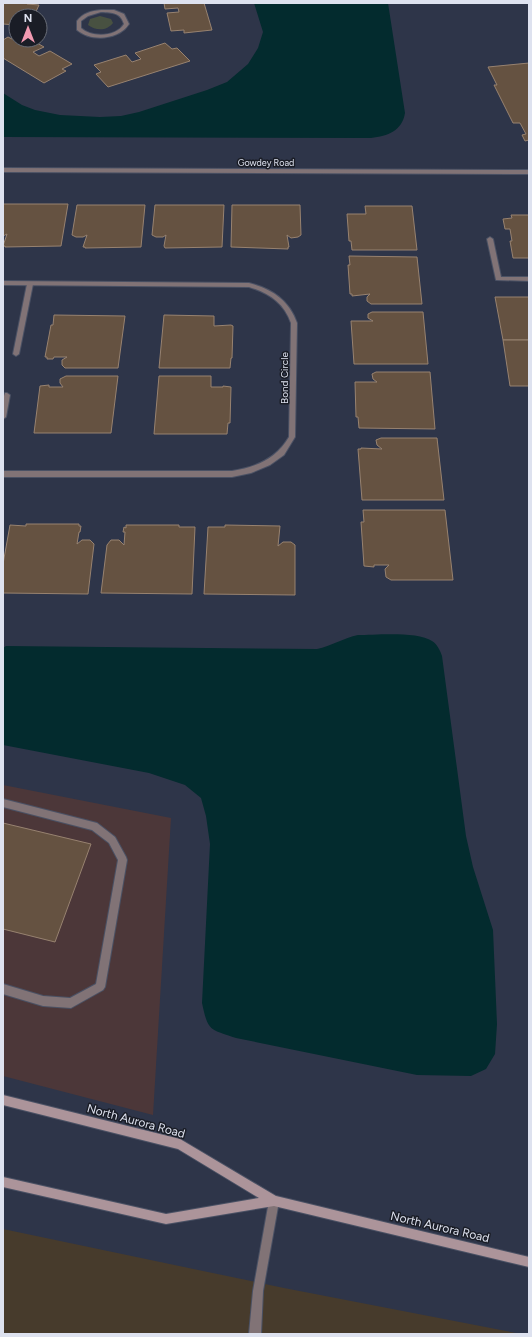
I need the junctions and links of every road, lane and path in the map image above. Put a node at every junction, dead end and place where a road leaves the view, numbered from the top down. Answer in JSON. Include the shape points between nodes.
{"nodes":[{"id":1,"x":110,"y":9,"type":"joint"},
{"id":2,"x":3,"y":170,"type":"edge"},
{"id":3,"x":529,"y":172,"type":"edge"},
{"id":4,"x":490,"y":239,"type":"dead end"},
{"id":5,"x":529,"y":279,"type":"edge"},
{"id":6,"x":3,"y":283,"type":"edge"},
{"id":7,"x":30,"y":284,"type":"junction"},
{"id":8,"x":16,"y":354,"type":"dead end"},
{"id":9,"x":7,"y":395,"type":"dead end"},
{"id":10,"x":3,"y":417,"type":"edge"},
{"id":11,"x":3,"y":474,"type":"edge"},
{"id":12,"x":3,"y":803,"type":"edge"},
{"id":13,"x":3,"y":989,"type":"edge"},
{"id":14,"x":3,"y":1100,"type":"edge"},
{"id":15,"x":3,"y":1182,"type":"edge"},
{"id":16,"x":274,"y":1201,"type":"junction"},
{"id":17,"x":529,"y":1262,"type":"edge"},
{"id":18,"x":255,"y":1334,"type":"edge"}],
"edges":[{"from":1,"to":1,"type":"street","via":[[87,15],[78,26],[85,33],[100,36],[121,31],[127,23],[126,19]]},
{"from":2,"to":3,"type":"street","name":"Gowdey Road"},
{"from":4,"to":5,"type":"street","via":[[498,279]]},
{"from":6,"to":7,"type":"street","name":"Bond Circle"},
{"from":7,"to":8,"type":"street"},
{"from":7,"to":11,"type":"street","name":"Bond Circle","via":[[233,284],[270,292],[284,303],[294,324],[292,437],[288,445],[268,464],[251,471],[232,474]]},
{"from":9,"to":10,"type":"street"},
{"from":12,"to":13,"type":"street","via":[[94,826],[112,840],[123,860],[100,987],[71,1003],[43,1001]]},
{"from":14,"to":16,"type":"main road","name":"North Aurora Road","via":[[180,1144]]},
{"from":15,"to":16,"type":"main road","name":"North Aurora Road","via":[[166,1219]]},
{"from":16,"to":17,"type":"main road","name":"North Aurora Road"},
{"from":16,"to":18,"type":"street","via":[[258,1291]]}]}
